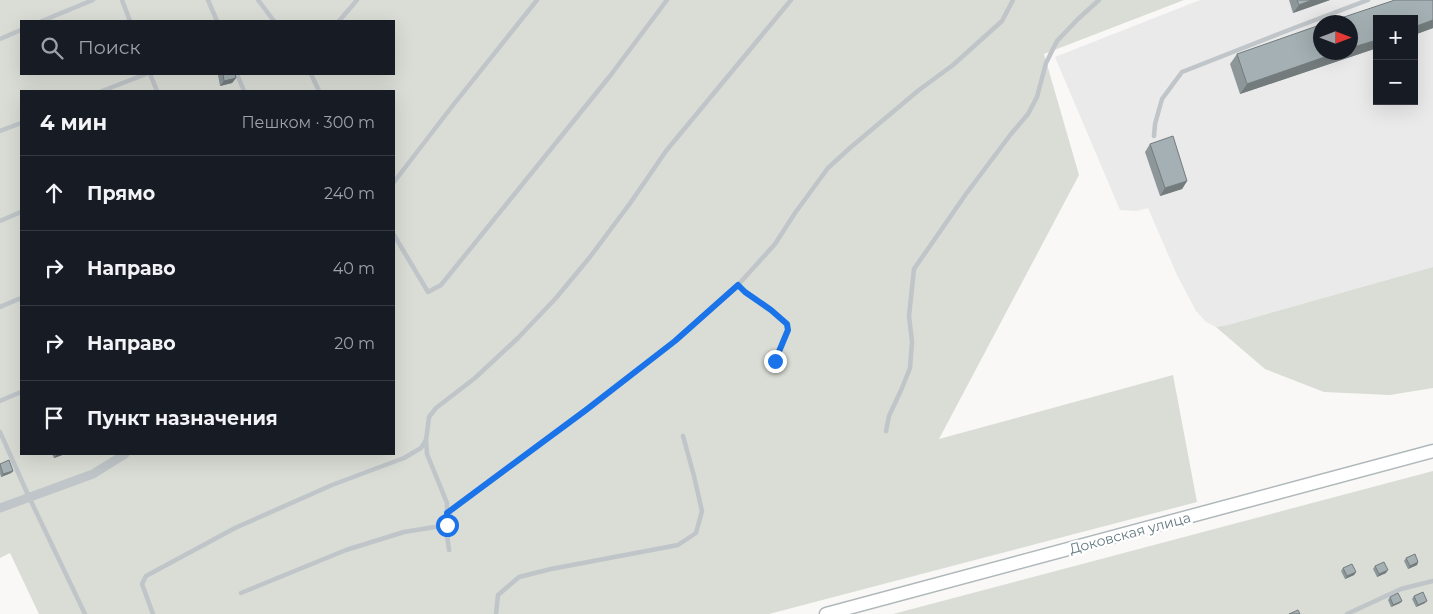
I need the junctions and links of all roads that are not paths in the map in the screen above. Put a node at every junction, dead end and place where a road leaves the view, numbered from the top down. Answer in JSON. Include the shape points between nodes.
{"nodes":[{"id":1,"x":93,"y":0,"type":"edge"},
{"id":2,"x":122,"y":0,"type":"edge"},
{"id":3,"x":208,"y":0,"type":"edge"},
{"id":4,"x":258,"y":0,"type":"edge"},
{"id":5,"x":357,"y":0,"type":"edge"},
{"id":6,"x":537,"y":0,"type":"edge"},
{"id":7,"x":667,"y":0,"type":"edge"},
{"id":8,"x":791,"y":0,"type":"edge"},
{"id":9,"x":1013,"y":0,"type":"edge"},
{"id":10,"x":1099,"y":0,"type":"edge"},
{"id":11,"x":1368,"y":0,"type":"edge"},
{"id":12,"x":44,"y":20,"type":"edge"},
{"id":13,"x":130,"y":20,"type":"edge"},
{"id":14,"x":216,"y":20,"type":"edge"},
{"id":15,"x":273,"y":20,"type":"edge"},
{"id":16,"x":340,"y":20,"type":"edge"},
{"id":17,"x":20,"y":30,"type":"edge"},
{"id":18,"x":0,"y":39,"type":"edge"},
{"id":19,"x":143,"y":75,"type":"edge"},
{"id":20,"x":150,"y":75,"type":"edge"},
{"id":21,"x":237,"y":75,"type":"edge"},
{"id":22,"x":311,"y":75,"type":"edge"},
{"id":23,"x":105,"y":90,"type":"edge"},
{"id":24,"x":157,"y":90,"type":"edge"},
{"id":25,"x":244,"y":90,"type":"edge"},
{"id":26,"x":319,"y":90,"type":"edge"},
{"id":27,"x":20,"y":123,"type":"edge"},
{"id":28,"x":0,"y":131,"type":"edge"},
{"id":29,"x":1154,"y":136,"type":"dead end"},
{"id":30,"x":395,"y":181,"type":"edge"},
{"id":31,"x":20,"y":212,"type":"edge"},
{"id":32,"x":0,"y":221,"type":"edge"},
{"id":33,"x":396,"y":243,"type":"edge"},
{"id":34,"x":738,"y":285,"type":"junction"},
{"id":35,"x":20,"y":298,"type":"edge"},
{"id":36,"x":0,"y":307,"type":"edge"},
{"id":37,"x":775,"y":361,"type":"dead end"},
{"id":38,"x":20,"y":392,"type":"edge"},
{"id":39,"x":0,"y":401,"type":"edge"},
{"id":40,"x":886,"y":430,"type":"dead end"},
{"id":41,"x":0,"y":432,"type":"edge"},
{"id":42,"x":683,"y":436,"type":"dead end"},
{"id":43,"x":426,"y":440,"type":"junction"},
{"id":44,"x":1433,"y":451,"type":"edge"},
{"id":45,"x":123,"y":455,"type":"edge"},
{"id":46,"x":29,"y":497,"type":"junction"},
{"id":47,"x":0,"y":508,"type":"edge"},
{"id":48,"x":447,"y":513,"type":"junction"},
{"id":49,"x":447,"y":525,"type":"junction"},
{"id":50,"x":449,"y":550,"type":"dead end"},
{"id":51,"x":1433,"y":581,"type":"edge"},
{"id":52,"x":241,"y":592,"type":"dead end"},
{"id":53,"x":85,"y":614,"type":"edge"},
{"id":54,"x":154,"y":614,"type":"edge"},
{"id":55,"x":496,"y":614,"type":"edge"},
{"id":56,"x":826,"y":614,"type":"edge"},
{"id":57,"x":1347,"y":614,"type":"edge"}],
"edges":[{"from":1,"to":12,"type":"lane"},
{"from":2,"to":13,"type":"lane"},
{"from":3,"to":14,"type":"lane"},
{"from":4,"to":15,"type":"lane"},
{"from":5,"to":16,"type":"lane"},
{"from":6,"to":30,"type":"lane"},
{"from":7,"to":33,"type":"lane","via":[[610,76],[441,285],[428,292]]},
{"from":8,"to":43,"type":"lane","via":[[666,151],[590,257],[556,298],[475,378],[436,408],[429,417]]},
{"from":9,"to":34,"type":"lane","via":[[1002,21],[828,168],[775,244]]},
{"from":10,"to":40,"type":"lane","via":[[1057,41],[1028,114],[966,194],[914,269],[909,316],[910,368]]},
{"from":11,"to":29,"type":"lane","via":[[1182,72],[1162,99]]},
{"from":17,"to":18,"type":"lane"},
{"from":19,"to":23,"type":"lane"},
{"from":20,"to":24,"type":"lane"},
{"from":21,"to":25,"type":"lane"},
{"from":22,"to":26,"type":"lane"},
{"from":27,"to":28,"type":"lane"},
{"from":31,"to":32,"type":"lane"},
{"from":34,"to":37,"type":"lane","via":[[787,324],[788,330]]},
{"from":34,"to":48,"type":"lane","via":[[675,341]]},
{"from":35,"to":36,"type":"lane"},
{"from":38,"to":39,"type":"lane"},
{"from":41,"to":46,"type":"lane"},
{"from":42,"to":55,"type":"lane","via":[[702,511],[696,533],[678,545],[551,568],[519,577],[498,595]]},
{"from":43,"to":48,"type":"lane","via":[[427,454],[445,497]]},
{"from":43,"to":54,"type":"lane","via":[[404,458],[332,485],[235,528],[146,576],[142,584]]},
{"from":44,"to":56,"type":"street","name":"Доковская улица"},
{"from":45,"to":46,"type":"street","via":[[93,474]]},
{"from":46,"to":47,"type":"street"},
{"from":46,"to":53,"type":"lane"},
{"from":48,"to":49,"type":"lane"},
{"from":49,"to":50,"type":"lane"},
{"from":49,"to":52,"type":"lane","via":[[404,532],[346,550]]},
{"from":51,"to":57,"type":"lane","via":[[1401,589]]}]}
